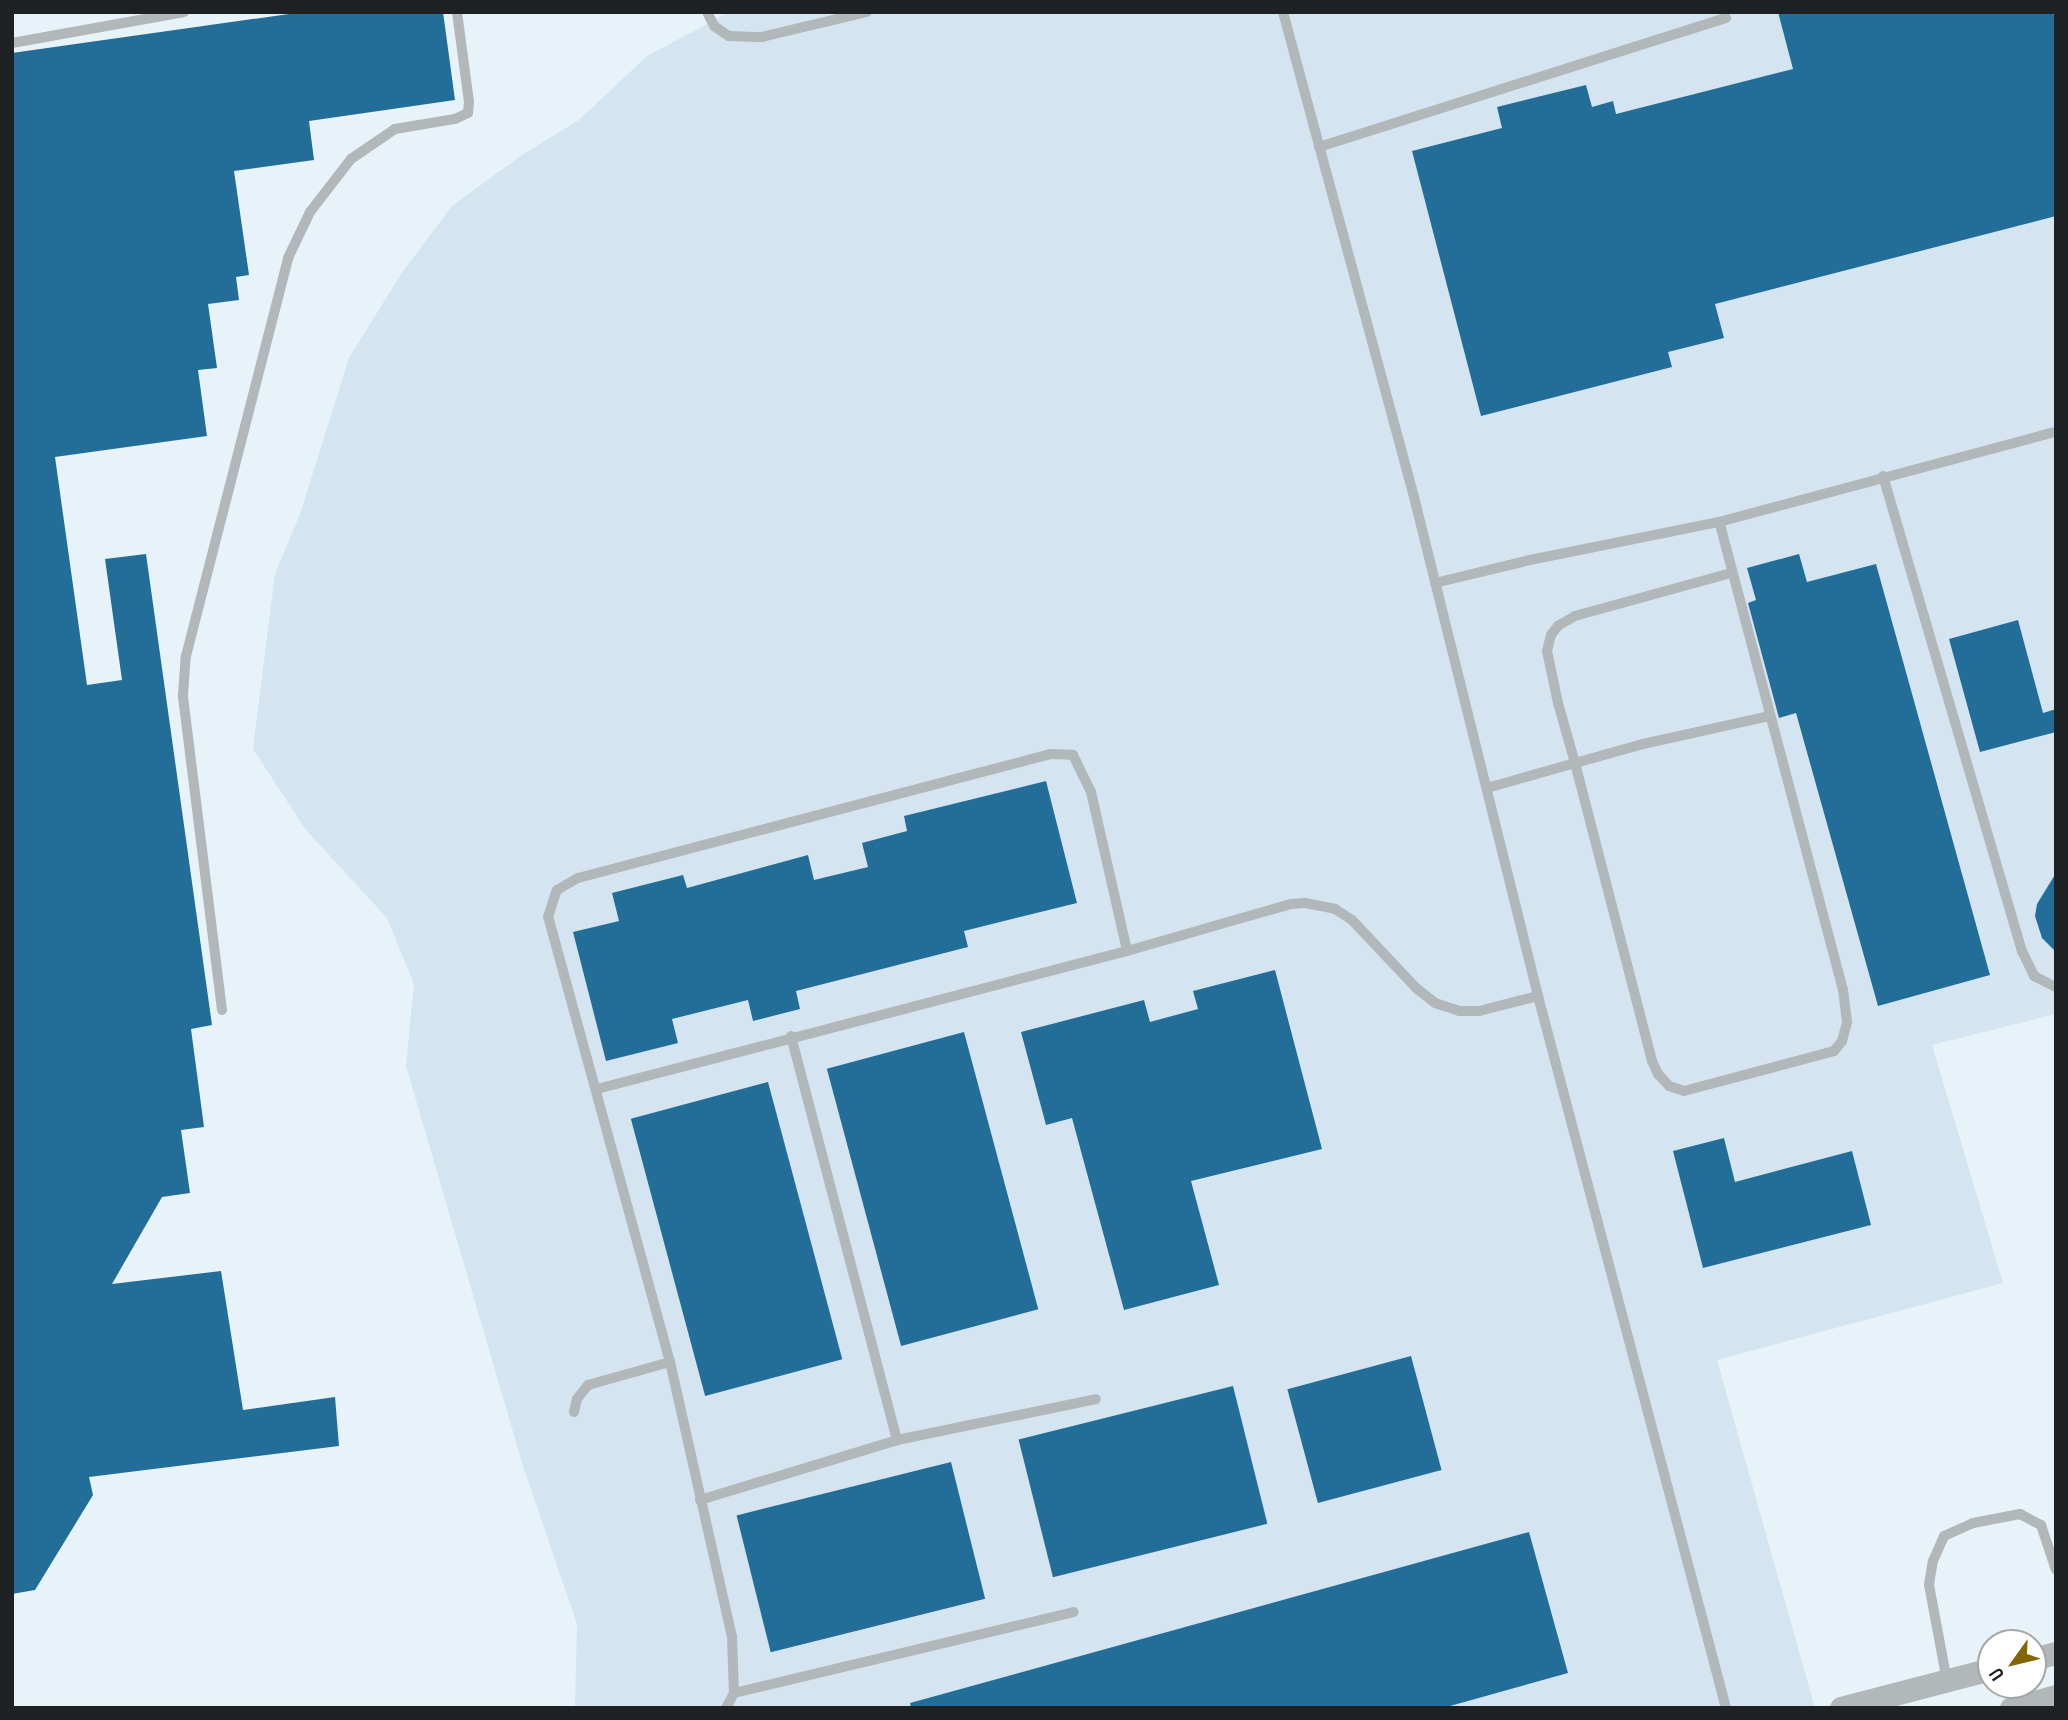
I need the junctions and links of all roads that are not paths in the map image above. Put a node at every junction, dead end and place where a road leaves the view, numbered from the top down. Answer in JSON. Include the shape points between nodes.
{"nodes":[{"id":1,"x":184,"y":12,"type":"edge"},
{"id":2,"x":457,"y":12,"type":"edge"},
{"id":3,"x":706,"y":12,"type":"edge"},
{"id":4,"x":867,"y":12,"type":"edge"},
{"id":5,"x":1283,"y":12,"type":"edge"},
{"id":6,"x":1726,"y":18,"type":"dead end"},
{"id":7,"x":12,"y":43,"type":"edge"},
{"id":8,"x":1320,"y":147,"type":"junction"},
{"id":9,"x":2056,"y":432,"type":"edge"},
{"id":10,"x":1883,"y":476,"type":"junction"},
{"id":11,"x":1719,"y":522,"type":"junction"},
{"id":12,"x":1731,"y":573,"type":"junction"},
{"id":13,"x":1434,"y":583,"type":"junction"},
{"id":14,"x":1769,"y":716,"type":"junction"},
{"id":15,"x":1575,"y":763,"type":"junction"},
{"id":16,"x":1487,"y":788,"type":"junction"},
{"id":17,"x":1127,"y":951,"type":"junction"},
{"id":18,"x":2056,"y":987,"type":"edge"},
{"id":19,"x":1538,"y":996,"type":"junction"},
{"id":20,"x":222,"y":1010,"type":"dead end"},
{"id":21,"x":791,"y":1036,"type":"junction"},
{"id":22,"x":597,"y":1089,"type":"junction"},
{"id":23,"x":670,"y":1362,"type":"junction"},
{"id":24,"x":1096,"y":1399,"type":"dead end"},
{"id":25,"x":574,"y":1412,"type":"dead end"},
{"id":26,"x":897,"y":1440,"type":"junction"},
{"id":27,"x":700,"y":1500,"type":"junction"},
{"id":28,"x":2056,"y":1570,"type":"edge"},
{"id":29,"x":1073,"y":1612,"type":"dead end"},
{"id":30,"x":1977,"y":1674,"type":"edge"},
{"id":31,"x":1947,"y":1681,"type":"junction"},
{"id":32,"x":734,"y":1693,"type":"junction"},
{"id":33,"x":2056,"y":1696,"type":"edge"},
{"id":34,"x":726,"y":1708,"type":"edge"},
{"id":35,"x":1726,"y":1708,"type":"edge"},
{"id":36,"x":1841,"y":1708,"type":"edge"},
{"id":37,"x":2011,"y":1708,"type":"edge"}],
"edges":[{"from":1,"to":7,"type":"lane"},
{"from":2,"to":20,"type":"lane","via":[[468,113],[395,129],[351,159],[310,212],[288,258],[186,656],[183,695]]},
{"from":3,"to":4,"type":"lane","via":[[714,26],[729,36],[762,37]]},
{"from":5,"to":8,"type":"lane"},
{"from":6,"to":8,"type":"lane"},
{"from":8,"to":13,"type":"lane"},
{"from":9,"to":10,"type":"lane"},
{"from":10,"to":11,"type":"lane"},
{"from":10,"to":18,"type":"lane","via":[[2022,951],[2034,976]]},
{"from":11,"to":12,"type":"lane"},
{"from":11,"to":13,"type":"lane"},
{"from":12,"to":14,"type":"lane"},
{"from":12,"to":15,"type":"lane","via":[[1575,616],[1558,626],[1547,651]]},
{"from":13,"to":16,"type":"lane"},
{"from":14,"to":15,"type":"lane"},
{"from":14,"to":15,"type":"lane","via":[[1843,990],[1847,1022],[1834,1051],[1699,1088],[1684,1091],[1669,1086],[1652,1061]]},
{"from":15,"to":16,"type":"lane"},
{"from":16,"to":19,"type":"lane"},
{"from":17,"to":19,"type":"lane","via":[[1305,903],[1335,909],[1352,920],[1435,1003],[1458,1012],[1479,1012]]},
{"from":17,"to":21,"type":"lane"},
{"from":17,"to":22,"type":"lane","via":[[1091,792],[1073,755],[1051,754],[1024,761],[578,878],[557,890],[548,917]]},
{"from":19,"to":35,"type":"lane"},
{"from":21,"to":22,"type":"lane"},
{"from":21,"to":26,"type":"lane"},
{"from":22,"to":23,"type":"lane"},
{"from":23,"to":25,"type":"lane","via":[[588,1385]]},
{"from":23,"to":27,"type":"lane"},
{"from":24,"to":26,"type":"lane"},
{"from":26,"to":27,"type":"lane"},
{"from":27,"to":32,"type":"lane","via":[[732,1637]]},
{"from":28,"to":31,"type":"lane","via":[[2041,1525],[2020,1514],[1973,1523],[1944,1536],[1933,1561],[1930,1585]]},
{"from":29,"to":32,"type":"lane"},
{"from":30,"to":31,"type":"street"},
{"from":31,"to":36,"type":"street"},
{"from":32,"to":34,"type":"lane"},
{"from":33,"to":37,"type":"street"}]}
